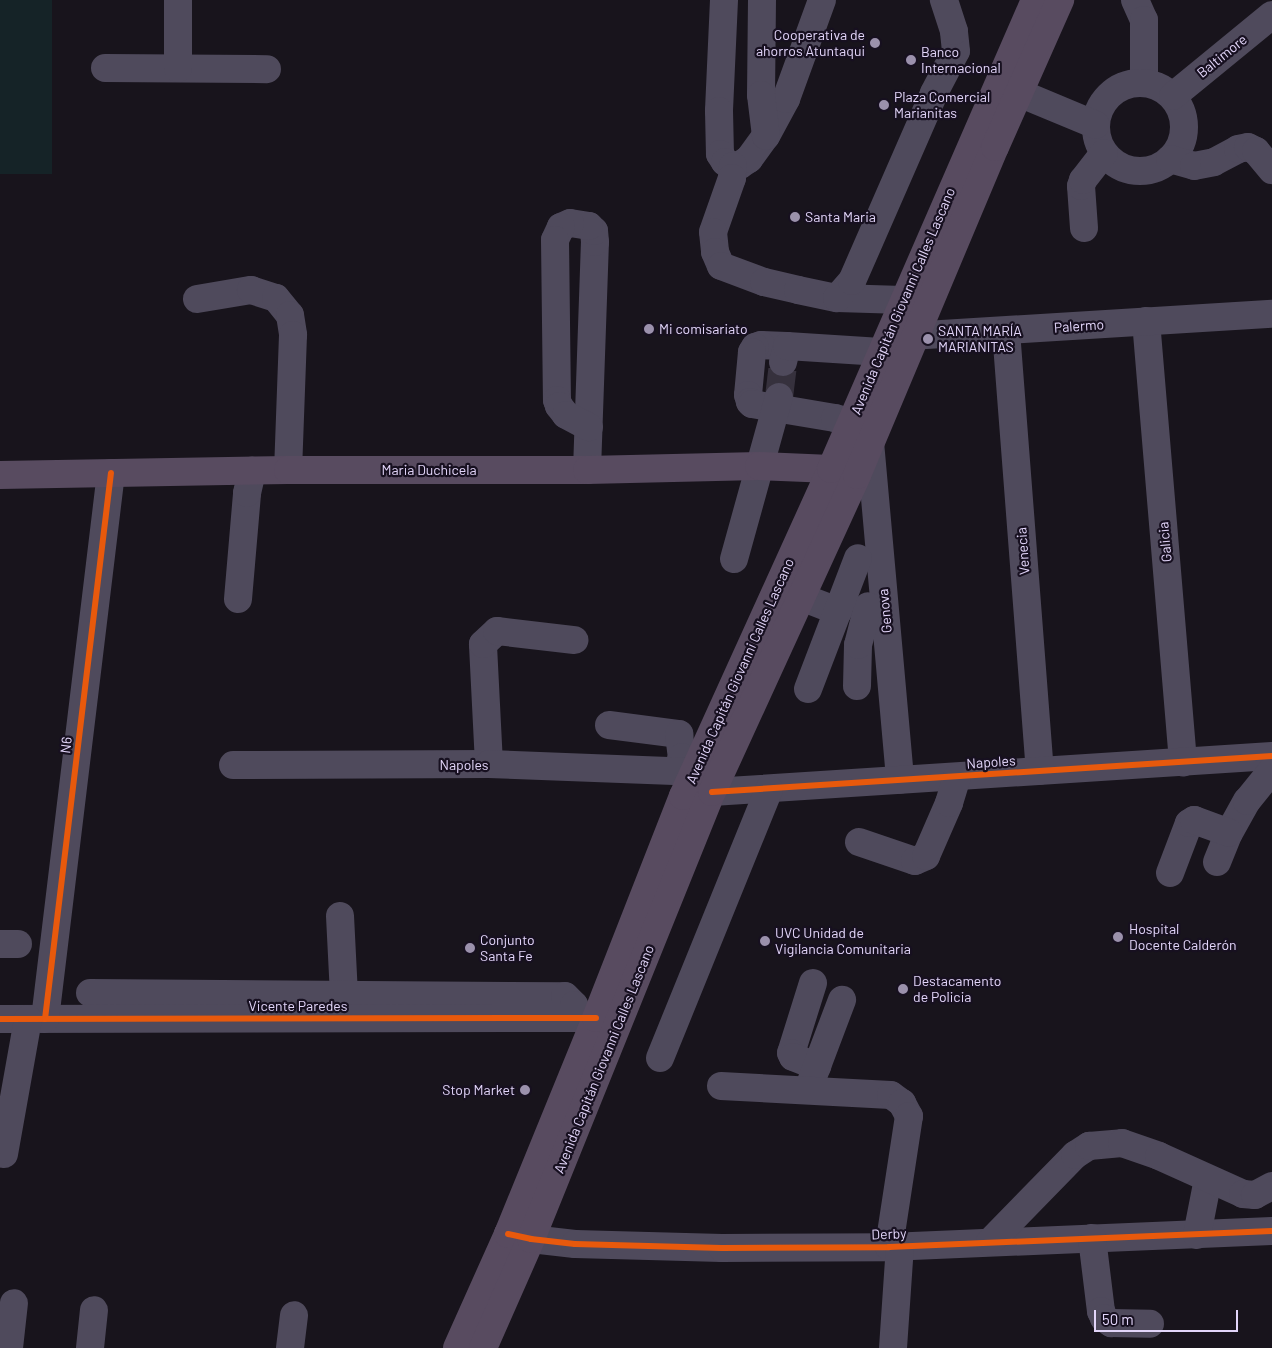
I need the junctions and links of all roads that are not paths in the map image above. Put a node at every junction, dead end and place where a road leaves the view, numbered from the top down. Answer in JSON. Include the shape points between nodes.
{"nodes":[{"id":1,"x":178,"y":0,"type":"edge"},
{"id":2,"x":724,"y":0,"type":"edge"},
{"id":3,"x":762,"y":0,"type":"edge"},
{"id":4,"x":822,"y":0,"type":"edge"},
{"id":5,"x":944,"y":0,"type":"edge"},
{"id":6,"x":1035,"y":0,"type":"edge"},
{"id":7,"x":1060,"y":0,"type":"edge"},
{"id":8,"x":1135,"y":0,"type":"edge"},
{"id":9,"x":1272,"y":15,"type":"edge"},
{"id":10,"x":106,"y":68,"type":"dead end"},
{"id":11,"x":178,"y":68,"type":"junction"},
{"id":12,"x":267,"y":69,"type":"dead end"},
{"id":13,"x":1144,"y":82,"type":"junction"},
{"id":14,"x":1022,"y":86,"type":"junction"},
{"id":15,"x":1173,"y":96,"type":"junction"},
{"id":16,"x":1098,"y":116,"type":"junction"},
{"id":17,"x":766,"y":136,"type":"junction"},
{"id":18,"x":1104,"y":153,"type":"junction"},
{"id":19,"x":1170,"y":159,"type":"junction"},
{"id":20,"x":732,"y":166,"type":"junction"},
{"id":21,"x":1272,"y":170,"type":"edge"},
{"id":22,"x":1084,"y":228,"type":"dead end"},
{"id":23,"x":837,"y":298,"type":"junction"},
{"id":24,"x":197,"y":300,"type":"dead end"},
{"id":25,"x":903,"y":300,"type":"junction"},
{"id":26,"x":1272,"y":314,"type":"edge"},
{"id":27,"x":1146,"y":321,"type":"junction"},
{"id":28,"x":1006,"y":331,"type":"junction"},
{"id":29,"x":914,"y":336,"type":"junction"},
{"id":30,"x":884,"y":345,"type":"junction"},
{"id":31,"x":778,"y":402,"type":"junction"},
{"id":32,"x":851,"y":423,"type":"junction"},
{"id":33,"x":589,"y":427,"type":"junction"},
{"id":34,"x":870,"y":442,"type":"junction"},
{"id":35,"x":759,"y":466,"type":"junction"},
{"id":36,"x":288,"y":470,"type":"junction"},
{"id":37,"x":588,"y":470,"type":"junction"},
{"id":38,"x":252,"y":471,"type":"junction"},
{"id":39,"x":844,"y":472,"type":"junction"},
{"id":40,"x":111,"y":473,"type":"junction"},
{"id":41,"x":0,"y":476,"type":"edge"},
{"id":42,"x":858,"y":558,"type":"dead end"},
{"id":43,"x":734,"y":559,"type":"dead end"},
{"id":44,"x":801,"y":597,"type":"junction"},
{"id":45,"x":238,"y":599,"type":"dead end"},
{"id":46,"x":868,"y":606,"type":"dead end"},
{"id":47,"x":838,"y":611,"type":"junction"},
{"id":48,"x":828,"y":637,"type":"junction"},
{"id":49,"x":574,"y":640,"type":"dead end"},
{"id":50,"x":858,"y":645,"type":"junction"},
{"id":51,"x":857,"y":686,"type":"dead end"},
{"id":52,"x":808,"y":689,"type":"dead end"},
{"id":53,"x":609,"y":725,"type":"dead end"},
{"id":54,"x":1272,"y":756,"type":"edge"},
{"id":55,"x":1183,"y":762,"type":"junction"},
{"id":56,"x":489,"y":764,"type":"junction"},
{"id":57,"x":233,"y":765,"type":"dead end"},
{"id":58,"x":1272,"y":770,"type":"edge"},
{"id":59,"x":686,"y":771,"type":"junction"},
{"id":60,"x":1040,"y":771,"type":"junction"},
{"id":61,"x":957,"y":776,"type":"junction"},
{"id":62,"x":900,"y":780,"type":"junction"},
{"id":63,"x":769,"y":788,"type":"junction"},
{"id":64,"x":712,"y":792,"type":"junction"},
{"id":65,"x":1229,"y":833,"type":"junction"},
{"id":66,"x":859,"y":842,"type":"dead end"},
{"id":67,"x":1217,"y":862,"type":"dead end"},
{"id":68,"x":1170,"y":874,"type":"dead end"},
{"id":69,"x":340,"y":916,"type":"dead end"},
{"id":70,"x":813,"y":983,"type":"dead end"},
{"id":71,"x":90,"y":993,"type":"dead end"},
{"id":72,"x":344,"y":995,"type":"junction"},
{"id":73,"x":842,"y":1000,"type":"dead end"},
{"id":74,"x":586,"y":1018,"type":"junction"},
{"id":75,"x":0,"y":1019,"type":"edge"},
{"id":76,"x":37,"y":1019,"type":"junction"},
{"id":77,"x":660,"y":1058,"type":"dead end"},
{"id":78,"x":812,"y":1078,"type":"junction"},
{"id":79,"x":721,"y":1086,"type":"dead end"},
{"id":80,"x":4,"y":1154,"type":"dead end"},
{"id":81,"x":1208,"y":1179,"type":"junction"},
{"id":82,"x":1272,"y":1186,"type":"edge"},
{"id":83,"x":1272,"y":1231,"type":"edge"},
{"id":84,"x":1197,"y":1235,"type":"junction"},
{"id":85,"x":520,"y":1237,"type":"junction"},
{"id":86,"x":1092,"y":1238,"type":"junction"},
{"id":87,"x":990,"y":1242,"type":"junction"},
{"id":88,"x":894,"y":1247,"type":"junction"},
{"id":89,"x":14,"y":1303,"type":"dead end"},
{"id":90,"x":94,"y":1310,"type":"dead end"},
{"id":91,"x":294,"y":1315,"type":"dead end"},
{"id":92,"x":1150,"y":1324,"type":"dead end"},
{"id":93,"x":9,"y":1348,"type":"edge"},
{"id":94,"x":90,"y":1348,"type":"edge"},
{"id":95,"x":290,"y":1348,"type":"edge"},
{"id":96,"x":457,"y":1348,"type":"edge"},
{"id":97,"x":483,"y":1348,"type":"edge"},
{"id":98,"x":893,"y":1348,"type":"edge"}],
"edges":[{"from":1,"to":11,"type":"street"},
{"from":2,"to":20,"type":"street","via":[[720,154]]},
{"from":3,"to":17,"type":"street","via":[[761,95]]},
{"from":4,"to":17,"type":"street","via":[[786,99]]},
{"from":5,"to":23,"type":"street","via":[[954,31],[956,51],[934,93],[852,281]]},
{"from":6,"to":25,"type":"main road","name":"Avenida Capitán Giovanni Calles Lascano"},
{"from":7,"to":14,"type":"main road","name":"Avenida Capitán Giovanni Calles Lascano"},
{"from":8,"to":13,"type":"street","via":[[1144,20]]},
{"from":9,"to":15,"type":"street","name":"Baltimore"},
{"from":10,"to":11,"type":"street"},
{"from":11,"to":12,"type":"street"},
{"from":13,"to":15,"type":"street"},
{"from":13,"to":16,"type":"street","via":[[1129,84],[1112,92]]},
{"from":14,"to":16,"type":"street"},
{"from":14,"to":29,"type":"main road","name":"Avenida Capitán Giovanni Calles Lascano"},
{"from":15,"to":19,"type":"street","via":[[1181,108],[1184,136]]},
{"from":16,"to":18,"type":"street","via":[[1098,140]]},
{"from":17,"to":20,"type":"street","via":[[749,159]]},
{"from":18,"to":19,"type":"street","via":[[1114,163],[1128,169],[1157,167]]},
{"from":18,"to":22,"type":"street","via":[[1081,186]]},
{"from":19,"to":21,"type":"street","via":[[1194,166],[1214,162],[1248,147],[1256,151]]},
{"from":20,"to":23,"type":"street","via":[[730,184],[713,232],[720,266],[764,282]]},
{"from":23,"to":25,"type":"street"},
{"from":24,"to":36,"type":"street","via":[[251,290],[276,298],[290,315],[293,335]]},
{"from":25,"to":30,"type":"main road","name":"Avenida Capitán Giovanni Calles Lascano"},
{"from":26,"to":27,"type":"street","name":"Palermo"},
{"from":27,"to":28,"type":"street","name":"Palermo"},
{"from":27,"to":55,"type":"street","name":"Galicia"},
{"from":28,"to":29,"type":"street","name":"Palermo"},
{"from":28,"to":60,"type":"street","name":"Venecia"},
{"from":29,"to":30,"type":"street","name":"Palermo"},
{"from":29,"to":34,"type":"main road","name":"Avenida Capitán Giovanni Calles Lascano"},
{"from":30,"to":31,"type":"street","name":"Palermo","via":[[785,354],[761,345],[755,347],[748,395],[750,402]]},
{"from":30,"to":32,"type":"main road","name":"Avenida Capitán Giovanni Calles Lascano"},
{"from":31,"to":32,"type":"street"},
{"from":31,"to":35,"type":"street"},
{"from":32,"to":39,"type":"main road","name":"Avenida Capitán Giovanni Calles Lascano"},
{"from":33,"to":33,"type":"street","via":[[594,231],[589,226],[570,224],[561,227],[555,240],[557,400],[566,415]]},
{"from":33,"to":37,"type":"street"},
{"from":34,"to":39,"type":"main road","name":"Avenida Capitán Giovanni Calles Lascano"},
{"from":34,"to":62,"type":"street","name":"Genova"},
{"from":35,"to":37,"type":"main road","name":"Maria Duchicela"},
{"from":35,"to":39,"type":"main road","name":"Maria Duchicela"},
{"from":35,"to":43,"type":"street"},
{"from":36,"to":37,"type":"main road","name":"Maria Duchicela"},
{"from":36,"to":38,"type":"main road","name":"Maria Duchicela"},
{"from":38,"to":40,"type":"main road","name":"Maria Duchicela"},
{"from":38,"to":45,"type":"street","via":[[247,493]]},
{"from":39,"to":44,"type":"main road","name":"Avenida Capitán Giovanni Calles Lascano"},
{"from":39,"to":59,"type":"main road","name":"Avenida Capitán Giovanni Calles Lascano"},
{"from":40,"to":41,"type":"main road","name":"Maria Duchicela"},
{"from":40,"to":76,"type":"street","name":"N6"},
{"from":42,"to":47,"type":"street"},
{"from":44,"to":47,"type":"street"},
{"from":44,"to":64,"type":"main road","name":"Avenida Capitán Giovanni Calles Lascano"},
{"from":46,"to":50,"type":"street"},
{"from":47,"to":48,"type":"street"},
{"from":48,"to":50,"type":"street"},
{"from":48,"to":52,"type":"street"},
{"from":49,"to":56,"type":"street","via":[[497,631],[483,644]]},
{"from":50,"to":51,"type":"street"},
{"from":53,"to":59,"type":"street","via":[[679,734]]},
{"from":54,"to":55,"type":"street","name":"Napoles"},
{"from":55,"to":60,"type":"street","name":"Napoles"},
{"from":56,"to":57,"type":"street","name":"Napoles"},
{"from":56,"to":59,"type":"street","name":"Napoles"},
{"from":58,"to":65,"type":"street","via":[[1247,801]]},
{"from":59,"to":74,"type":"main road","name":"Avenida Capitán Giovanni Calles Lascano"},
{"from":60,"to":61,"type":"street","name":"Napoles"},
{"from":61,"to":62,"type":"street","name":"Napoles"},
{"from":61,"to":66,"type":"street","via":[[926,856],[914,861]]},
{"from":62,"to":63,"type":"street","name":"Napoles"},
{"from":63,"to":64,"type":"street","name":"Napoles"},
{"from":63,"to":77,"type":"street"},
{"from":64,"to":85,"type":"main road","name":"Avenida Capitán Giovanni Calles Lascano"},
{"from":65,"to":67,"type":"street"},
{"from":65,"to":68,"type":"street","via":[[1194,820],[1189,823]]},
{"from":69,"to":72,"type":"street"},
{"from":70,"to":78,"type":"street","via":[[791,1053]]},
{"from":71,"to":72,"type":"street"},
{"from":72,"to":74,"type":"street","via":[[565,996]]},
{"from":73,"to":78,"type":"street"},
{"from":74,"to":76,"type":"street","name":"Vicente Paredes"},
{"from":74,"to":85,"type":"main road","name":"Avenida Capitán Giovanni Calles Lascano"},
{"from":75,"to":76,"type":"street","name":"Vicente Paredes"},
{"from":76,"to":80,"type":"street","name":"N6"},
{"from":78,"to":79,"type":"street"},
{"from":78,"to":88,"type":"street","via":[[891,1095],[902,1103],[909,1116]]},
{"from":81,"to":82,"type":"street","via":[[1243,1194],[1255,1195]]},
{"from":81,"to":84,"type":"street"},
{"from":81,"to":87,"type":"street","via":[[1122,1143],[1089,1146],[1075,1156]]},
{"from":83,"to":84,"type":"street","name":"Derby"},
{"from":84,"to":86,"type":"street","name":"Derby"},
{"from":85,"to":88,"type":"street","name":"Derby","via":[[574,1244],[722,1248]]},
{"from":85,"to":96,"type":"main road","name":"Avenida Capitán Giovanni Calles Lascano"},
{"from":85,"to":97,"type":"main road","name":"Avenida Capitán Giovanni Calles Lascano"},
{"from":86,"to":87,"type":"street","name":"Derby"},
{"from":86,"to":92,"type":"street","via":[[1104,1318],[1111,1323]]},
{"from":87,"to":88,"type":"street","name":"Derby"},
{"from":88,"to":98,"type":"street"},
{"from":89,"to":93,"type":"street"},
{"from":90,"to":94,"type":"street"},
{"from":91,"to":95,"type":"street"}]}
